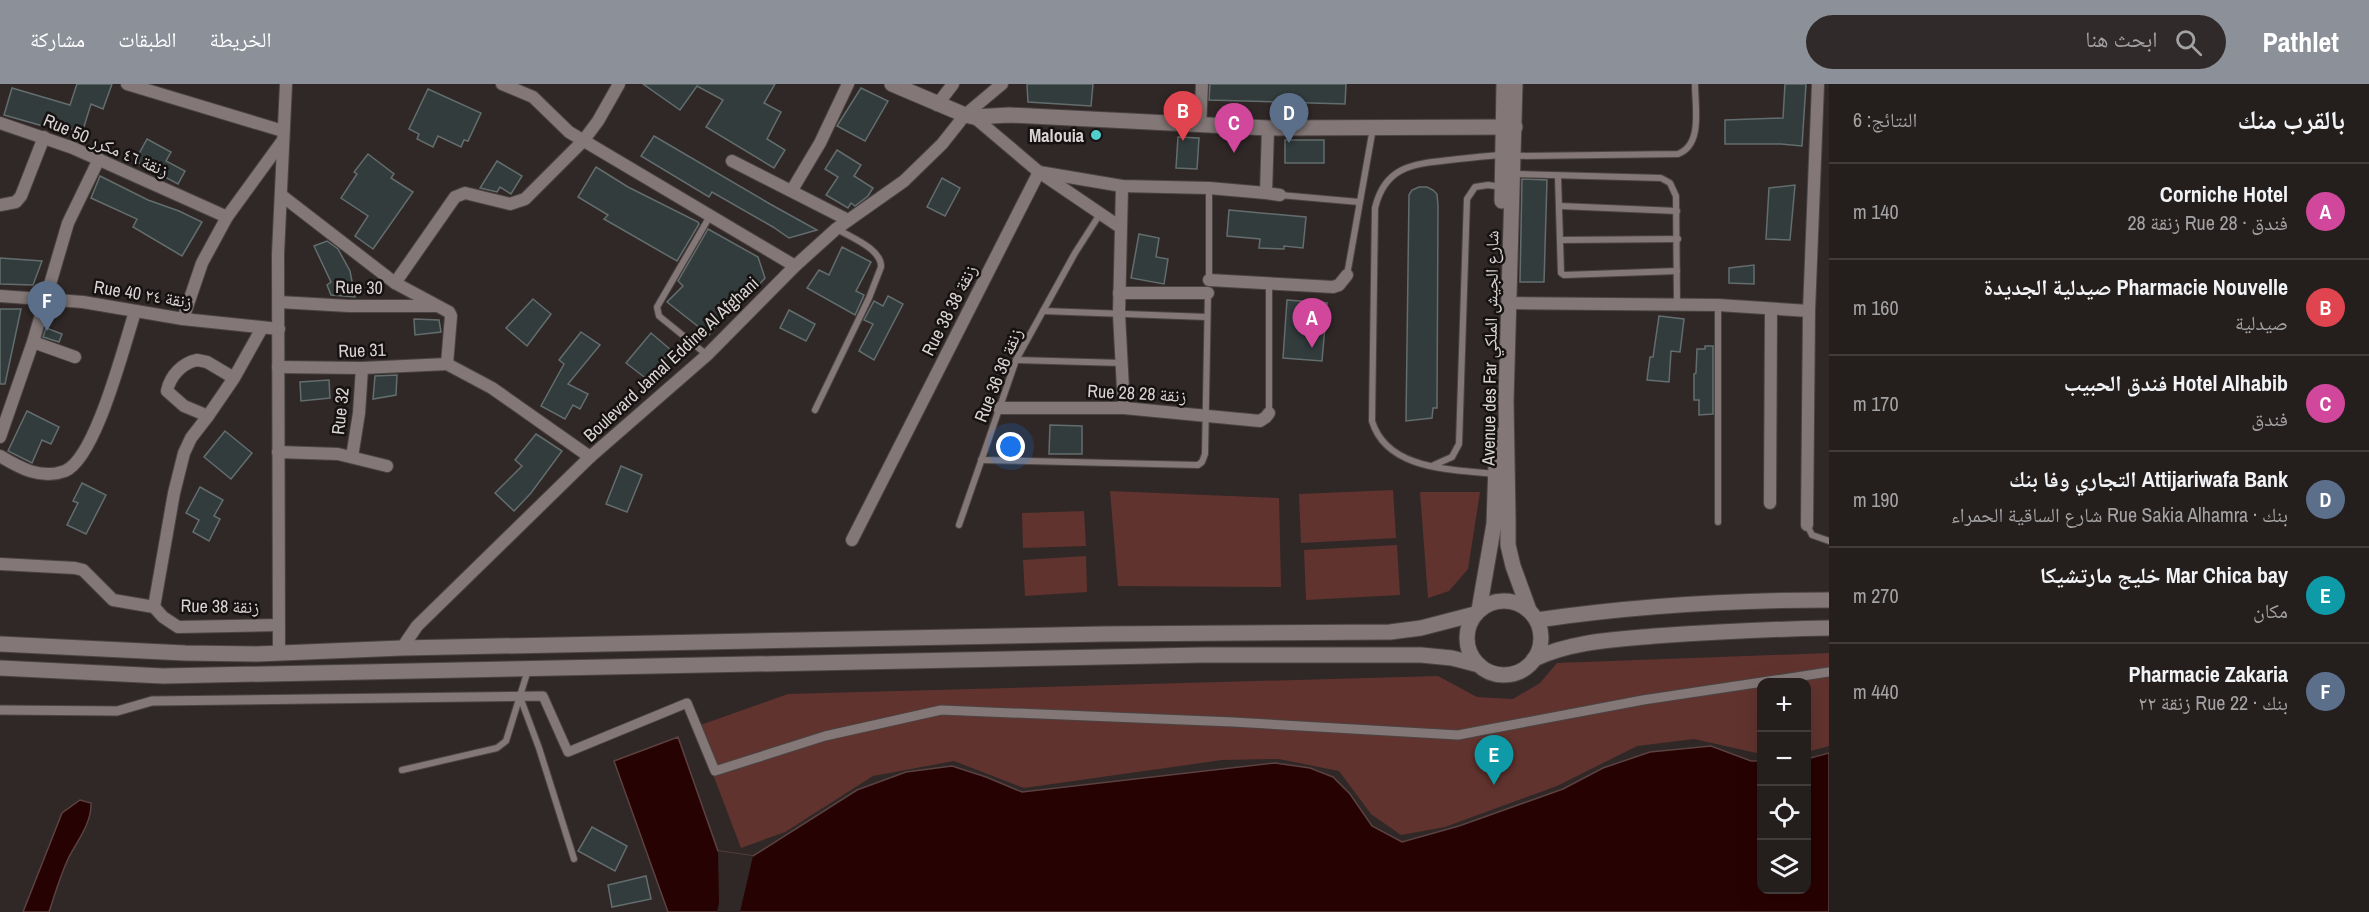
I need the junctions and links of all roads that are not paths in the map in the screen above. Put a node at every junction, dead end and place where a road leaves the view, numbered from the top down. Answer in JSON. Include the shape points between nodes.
{"nodes":[{"id":1,"x":286,"y":84,"type":"edge"},
{"id":2,"x":502,"y":84,"type":"edge"},
{"id":3,"x":619,"y":84,"type":"edge"},
{"id":4,"x":848,"y":84,"type":"edge"},
{"id":5,"x":892,"y":84,"type":"edge"},
{"id":6,"x":953,"y":84,"type":"edge"},
{"id":7,"x":1002,"y":84,"type":"edge"},
{"id":8,"x":1202,"y":84,"type":"edge"},
{"id":9,"x":1504,"y":84,"type":"edge"},
{"id":10,"x":1515,"y":84,"type":"edge"},
{"id":11,"x":1695,"y":84,"type":"edge"},
{"id":12,"x":1818,"y":84,"type":"edge"},
{"id":13,"x":132,"y":86,"type":"edge"},
{"id":14,"x":937,"y":105,"type":"junction"},
{"id":15,"x":969,"y":116,"type":"junction"},
{"id":16,"x":0,"y":123,"type":"edge"},
{"id":17,"x":1200,"y":126,"type":"junction"},
{"id":18,"x":1373,"y":127,"type":"junction"},
{"id":19,"x":1509,"y":127,"type":"junction"},
{"id":20,"x":1268,"y":128,"type":"junction"},
{"id":21,"x":283,"y":135,"type":"junction"},
{"id":22,"x":44,"y":136,"type":"junction"},
{"id":23,"x":583,"y":141,"type":"junction"},
{"id":24,"x":1509,"y":155,"type":"junction"},
{"id":25,"x":99,"y":159,"type":"junction"},
{"id":26,"x":732,"y":161,"type":"dead end"},
{"id":27,"x":1039,"y":172,"type":"junction"},
{"id":28,"x":1514,"y":174,"type":"junction"},
{"id":29,"x":1558,"y":177,"type":"junction"},
{"id":30,"x":1122,"y":186,"type":"junction"},
{"id":31,"x":1503,"y":187,"type":"junction"},
{"id":32,"x":1209,"y":188,"type":"junction"},
{"id":33,"x":792,"y":190,"type":"junction"},
{"id":34,"x":1266,"y":193,"type":"junction"},
{"id":35,"x":280,"y":195,"type":"junction"},
{"id":36,"x":1280,"y":195,"type":"joint"},
{"id":37,"x":1359,"y":202,"type":"junction"},
{"id":38,"x":0,"y":205,"type":"edge"},
{"id":39,"x":1560,"y":206,"type":"junction"},
{"id":40,"x":1677,"y":211,"type":"junction"},
{"id":41,"x":1100,"y":214,"type":"junction"},
{"id":42,"x":710,"y":216,"type":"junction"},
{"id":43,"x":227,"y":217,"type":"junction"},
{"id":44,"x":848,"y":220,"type":"junction"},
{"id":45,"x":1120,"y":227,"type":"junction"},
{"id":46,"x":836,"y":229,"type":"junction"},
{"id":47,"x":1678,"y":239,"type":"junction"},
{"id":48,"x":1560,"y":240,"type":"junction"},
{"id":49,"x":795,"y":266,"type":"junction"},
{"id":50,"x":1677,"y":272,"type":"junction"},
{"id":51,"x":1347,"y":275,"type":"joint"},
{"id":52,"x":395,"y":283,"type":"junction"},
{"id":53,"x":1269,"y":284,"type":"junction"},
{"id":54,"x":1208,"y":287,"type":"junction"},
{"id":55,"x":1119,"y":293,"type":"junction"},
{"id":56,"x":0,"y":296,"type":"edge"},
{"id":57,"x":45,"y":298,"type":"junction"},
{"id":58,"x":279,"y":302,"type":"junction"},
{"id":59,"x":1508,"y":303,"type":"junction"},
{"id":60,"x":1677,"y":305,"type":"junction"},
{"id":61,"x":1718,"y":305,"type":"junction"},
{"id":62,"x":439,"y":306,"type":"junction"},
{"id":63,"x":1771,"y":309,"type":"junction"},
{"id":64,"x":1043,"y":311,"type":"junction"},
{"id":65,"x":1809,"y":311,"type":"junction"},
{"id":66,"x":135,"y":312,"type":"junction"},
{"id":67,"x":1119,"y":314,"type":"junction"},
{"id":68,"x":1207,"y":317,"type":"junction"},
{"id":69,"x":183,"y":319,"type":"junction"},
{"id":70,"x":262,"y":328,"type":"junction"},
{"id":71,"x":279,"y":329,"type":"junction"},
{"id":72,"x":33,"y":342,"type":"junction"},
{"id":73,"x":707,"y":354,"type":"junction"},
{"id":74,"x":75,"y":357,"type":"dead end"},
{"id":75,"x":1016,"y":360,"type":"junction"},
{"id":76,"x":447,"y":363,"type":"junction"},
{"id":77,"x":1122,"y":363,"type":"junction"},
{"id":78,"x":278,"y":367,"type":"junction"},
{"id":79,"x":362,"y":368,"type":"junction"},
{"id":80,"x":234,"y":378,"type":"junction"},
{"id":81,"x":999,"y":408,"type":"junction"},
{"id":82,"x":1124,"y":408,"type":"junction"},
{"id":83,"x":815,"y":410,"type":"dead end"},
{"id":84,"x":1269,"y":413,"type":"joint"},
{"id":85,"x":1205,"y":415,"type":"junction"},
{"id":86,"x":208,"y":417,"type":"junction"},
{"id":87,"x":1,"y":428,"type":"edge"},
{"id":88,"x":278,"y":452,"type":"junction"},
{"id":89,"x":0,"y":456,"type":"edge"},
{"id":90,"x":352,"y":457,"type":"junction"},
{"id":91,"x":590,"y":457,"type":"junction"},
{"id":92,"x":981,"y":460,"type":"junction"},
{"id":93,"x":387,"y":466,"type":"dead end"},
{"id":94,"x":1430,"y":466,"type":"junction"},
{"id":95,"x":1496,"y":474,"type":"junction"},
{"id":96,"x":1770,"y":503,"type":"dead end"},
{"id":97,"x":1718,"y":522,"type":"dead end"},
{"id":98,"x":959,"y":525,"type":"dead end"},
{"id":99,"x":1807,"y":525,"type":"joint"},
{"id":100,"x":852,"y":540,"type":"dead end"},
{"id":101,"x":1829,"y":541,"type":"edge"},
{"id":102,"x":0,"y":564,"type":"edge"},
{"id":103,"x":1829,"y":600,"type":"edge"},
{"id":104,"x":154,"y":607,"type":"junction"},
{"id":105,"x":1477,"y":612,"type":"junction"},
{"id":106,"x":1533,"y":615,"type":"junction"},
{"id":107,"x":279,"y":625,"type":"junction"},
{"id":108,"x":1829,"y":628,"type":"edge"},
{"id":109,"x":0,"y":644,"type":"edge"},
{"id":110,"x":402,"y":648,"type":"junction"},
{"id":111,"x":279,"y":653,"type":"junction"},
{"id":112,"x":1534,"y":659,"type":"junction"},
{"id":113,"x":1479,"y":665,"type":"junction"},
{"id":114,"x":0,"y":668,"type":"edge"},
{"id":115,"x":528,"y":670,"type":"junction"},
{"id":116,"x":1829,"y":672,"type":"edge"},
{"id":117,"x":520,"y":696,"type":"junction"},
{"id":118,"x":0,"y":710,"type":"edge"},
{"id":119,"x":402,"y":770,"type":"dead end"},
{"id":120,"x":574,"y":859,"type":"dead end"}],
"edges":[{"from":1,"to":21,"type":"street"},
{"from":2,"to":23,"type":"street","via":[[534,98],[559,124]]},
{"from":3,"to":23,"type":"street"},
{"from":4,"to":33,"type":"street"},
{"from":5,"to":14,"type":"main road"},
{"from":6,"to":14,"type":"street"},
{"from":7,"to":15,"type":"street","name":"Boulevard Jamal Eddine Al Afghani"},
{"from":8,"to":17,"type":"street"},
{"from":9,"to":19,"type":"main road","name":"Avenue des Far شارع الجيش الملكي"},
{"from":10,"to":19,"type":"main road","name":"Avenue des Far شارع الجيش الملكي"},
{"from":11,"to":24,"type":"lane","via":[[1694,138],[1687,151]]},
{"from":12,"to":65,"type":"street"},
{"from":13,"to":21,"type":"street"},
{"from":14,"to":15,"type":"main road"},
{"from":15,"to":17,"type":"main road"},
{"from":15,"to":27,"type":"street"},
{"from":15,"to":44,"type":"street","name":"Boulevard Jamal Eddine Al Afghani","via":[[904,181]]},
{"from":16,"to":22,"type":"street","name":"Rue 50 زنقة ٤٦ مكرر"},
{"from":17,"to":20,"type":"main road"},
{"from":18,"to":19,"type":"main road"},
{"from":18,"to":20,"type":"main road"},
{"from":18,"to":37,"type":"lane"},
{"from":19,"to":24,"type":"main road","name":"Avenue des Far شارع الجيش الملكي"},
{"from":20,"to":34,"type":"street"},
{"from":21,"to":35,"type":"street"},
{"from":21,"to":43,"type":"street"},
{"from":22,"to":25,"type":"street","name":"Rue 50 زنقة ٤٦ مكرر"},
{"from":22,"to":38,"type":"street","via":[[21,196],[16,202]]},
{"from":23,"to":42,"type":"street"},
{"from":23,"to":52,"type":"street","via":[[519,202],[510,204],[465,193],[455,196]]},
{"from":24,"to":28,"type":"main road","name":"Avenue des Far شارع الجيش الملكي"},
{"from":24,"to":31,"type":"main road","name":"Avenue des Far شارع الجيش الملكي"},
{"from":24,"to":94,"type":"lane","via":[[1413,164],[1387,181],[1377,198],[1372,421],[1375,432],[1387,446]]},
{"from":25,"to":43,"type":"street","name":"Rue 50 زنقة ٤٦ مكرر"},
{"from":25,"to":57,"type":"street","via":[[68,223]]},
{"from":26,"to":33,"type":"street"},
{"from":27,"to":30,"type":"street"},
{"from":27,"to":41,"type":"street"},
{"from":27,"to":100,"type":"street","name":"Rue 38 زنقة 38"},
{"from":28,"to":29,"type":"lane"},
{"from":28,"to":59,"type":"main road","name":"Avenue des Far شارع الجيش الملكي"},
{"from":29,"to":39,"type":"lane"},
{"from":29,"to":40,"type":"lane","via":[[1661,178],[1673,187]]},
{"from":30,"to":32,"type":"street"},
{"from":30,"to":45,"type":"street"},
{"from":31,"to":94,"type":"lane","via":[[1475,188],[1467,199],[1459,444],[1452,458]]},
{"from":31,"to":95,"type":"main road","name":"Avenue des Far شارع الجيش الملكي"},
{"from":32,"to":34,"type":"street"},
{"from":32,"to":54,"type":"lane"},
{"from":33,"to":44,"type":"street"},
{"from":34,"to":36,"type":"street"},
{"from":35,"to":52,"type":"street"},
{"from":35,"to":58,"type":"street"},
{"from":36,"to":37,"type":"lane"},
{"from":37,"to":51,"type":"lane"},
{"from":39,"to":40,"type":"lane"},
{"from":39,"to":48,"type":"lane"},
{"from":40,"to":47,"type":"lane"},
{"from":41,"to":45,"type":"street"},
{"from":41,"to":64,"type":"lane","name":"Rue 36 زنقة 36"},
{"from":42,"to":49,"type":"street"},
{"from":42,"to":73,"type":"lane","via":[[657,307],[659,316]]},
{"from":43,"to":69,"type":"street","via":[[202,263]]},
{"from":44,"to":46,"type":"street","name":"Boulevard Jamal Eddine Al Afghani"},
{"from":45,"to":55,"type":"street"},
{"from":46,"to":49,"type":"street","name":"Boulevard Jamal Eddine Al Afghani"},
{"from":46,"to":83,"type":"lane","via":[[876,253],[881,267]]},
{"from":47,"to":48,"type":"lane"},
{"from":47,"to":50,"type":"lane"},
{"from":48,"to":50,"type":"lane","via":[[1560,271],[1564,275]]},
{"from":49,"to":73,"type":"street","name":"Boulevard Jamal Eddine Al Afghani"},
{"from":50,"to":60,"type":"lane"},
{"from":51,"to":53,"type":"street","via":[[1333,286]]},
{"from":52,"to":62,"type":"street"},
{"from":53,"to":54,"type":"street"},
{"from":53,"to":84,"type":"lane"},
{"from":54,"to":55,"type":"street"},
{"from":54,"to":68,"type":"lane"},
{"from":55,"to":67,"type":"street"},
{"from":56,"to":57,"type":"street","name":"Rue 40 زنقة ٢٤"},
{"from":57,"to":66,"type":"street","name":"Rue 40 زنقة ٢٤"},
{"from":57,"to":72,"type":"street"},
{"from":58,"to":62,"type":"street","name":"Rue 30"},
{"from":58,"to":71,"type":"street"},
{"from":59,"to":60,"type":"street"},
{"from":59,"to":106,"type":"main road","name":"Avenue des Far شارع الجيش الملكي","via":[[1508,545]]},
{"from":60,"to":61,"type":"street"},
{"from":61,"to":63,"type":"street"},
{"from":61,"to":97,"type":"lane"},
{"from":62,"to":76,"type":"street","via":[[451,316]]},
{"from":63,"to":65,"type":"street"},
{"from":63,"to":96,"type":"street"},
{"from":64,"to":67,"type":"lane"},
{"from":64,"to":75,"type":"lane","name":"Rue 36 زنقة 36"},
{"from":65,"to":99,"type":"street"},
{"from":66,"to":69,"type":"street","name":"Rue 40 زنقة ٢٤"},
{"from":66,"to":89,"type":"street","via":[[97,428],[85,451],[67,471],[45,475],[23,470]]},
{"from":67,"to":68,"type":"lane"},
{"from":67,"to":77,"type":"street"},
{"from":68,"to":85,"type":"lane"},
{"from":69,"to":70,"type":"street","name":"Rue 40 زنقة ٢٤"},
{"from":70,"to":71,"type":"street","name":"Rue 40 زنقة ٢٤"},
{"from":70,"to":80,"type":"street"},
{"from":71,"to":78,"type":"street"},
{"from":72,"to":74,"type":"street"},
{"from":72,"to":87,"type":"street"},
{"from":73,"to":91,"type":"street","name":"Boulevard Jamal Eddine Al Afghani"},
{"from":75,"to":77,"type":"lane"},
{"from":75,"to":81,"type":"lane","name":"Rue 36 زنقة 36"},
{"from":76,"to":79,"type":"street","name":"Rue 31"},
{"from":76,"to":91,"type":"street","via":[[492,388]]},
{"from":77,"to":82,"type":"street"},
{"from":78,"to":79,"type":"street","name":"Rue 31"},
{"from":78,"to":88,"type":"street"},
{"from":79,"to":90,"type":"street","name":"Rue 32"},
{"from":80,"to":86,"type":"street"},
{"from":80,"to":86,"type":"street","via":[[197,360],[184,365],[168,384],[169,395]]},
{"from":81,"to":82,"type":"street","name":"Rue 28 زنقة 28"},
{"from":81,"to":92,"type":"lane","name":"Rue 36 زنقة 36"},
{"from":82,"to":85,"type":"street","name":"Rue 28 زنقة 28"},
{"from":84,"to":85,"type":"street","name":"Rue 28 زنقة 28","via":[[1260,421]]},
{"from":85,"to":92,"type":"lane","via":[[1205,454],[1198,465]]},
{"from":86,"to":104,"type":"street","via":[[184,453]]},
{"from":88,"to":90,"type":"street"},
{"from":88,"to":107,"type":"street"},
{"from":90,"to":93,"type":"street"},
{"from":91,"to":110,"type":"street","name":"Boulevard Jamal Eddine Al Afghani","via":[[417,626]]},
{"from":92,"to":98,"type":"lane","name":"Rue 36 زنقة 36"},
{"from":94,"to":95,"type":"lane"},
{"from":95,"to":105,"type":"main road","name":"Avenue des Far شارع الجيش الملكي","via":[[1492,546]]},
{"from":99,"to":101,"type":"lane","via":[[1812,535]]},
{"from":102,"to":104,"type":"street","name":"Rue 38 زنقة","via":[[75,567],[113,600]]},
{"from":103,"to":106,"type":"main road"},
{"from":104,"to":107,"type":"street","name":"Rue 38 زنقة","via":[[178,627]]},
{"from":105,"to":106,"type":"main road","via":[[1498,601],[1520,604]]},
{"from":105,"to":110,"type":"main road","via":[[1421,628],[1390,632]]},
{"from":105,"to":113,"type":"main road","via":[[1468,627],[1466,641]]},
{"from":106,"to":112,"type":"main road","via":[[1541,633]]},
{"from":107,"to":111,"type":"street"},
{"from":108,"to":112,"type":"main road","via":[[1578,643]]},
{"from":109,"to":111,"type":"main road","via":[[184,653]]},
{"from":110,"to":111,"type":"main road"},
{"from":112,"to":113,"type":"main road","via":[[1514,674],[1489,672]]},
{"from":113,"to":115,"type":"main road","via":[[1422,655],[1202,654]]},
{"from":114,"to":115,"type":"main road","via":[[163,676]]},
{"from":115,"to":117,"type":"lane"},
{"from":116,"to":117,"type":"street","via":[[1643,700],[1458,735],[941,710],[825,736],[715,771],[687,703],[568,752],[543,696]]},
{"from":117,"to":118,"type":"street","via":[[152,701],[117,711]]},
{"from":117,"to":119,"type":"lane","via":[[506,741],[497,748]]},
{"from":117,"to":120,"type":"lane"}]}
